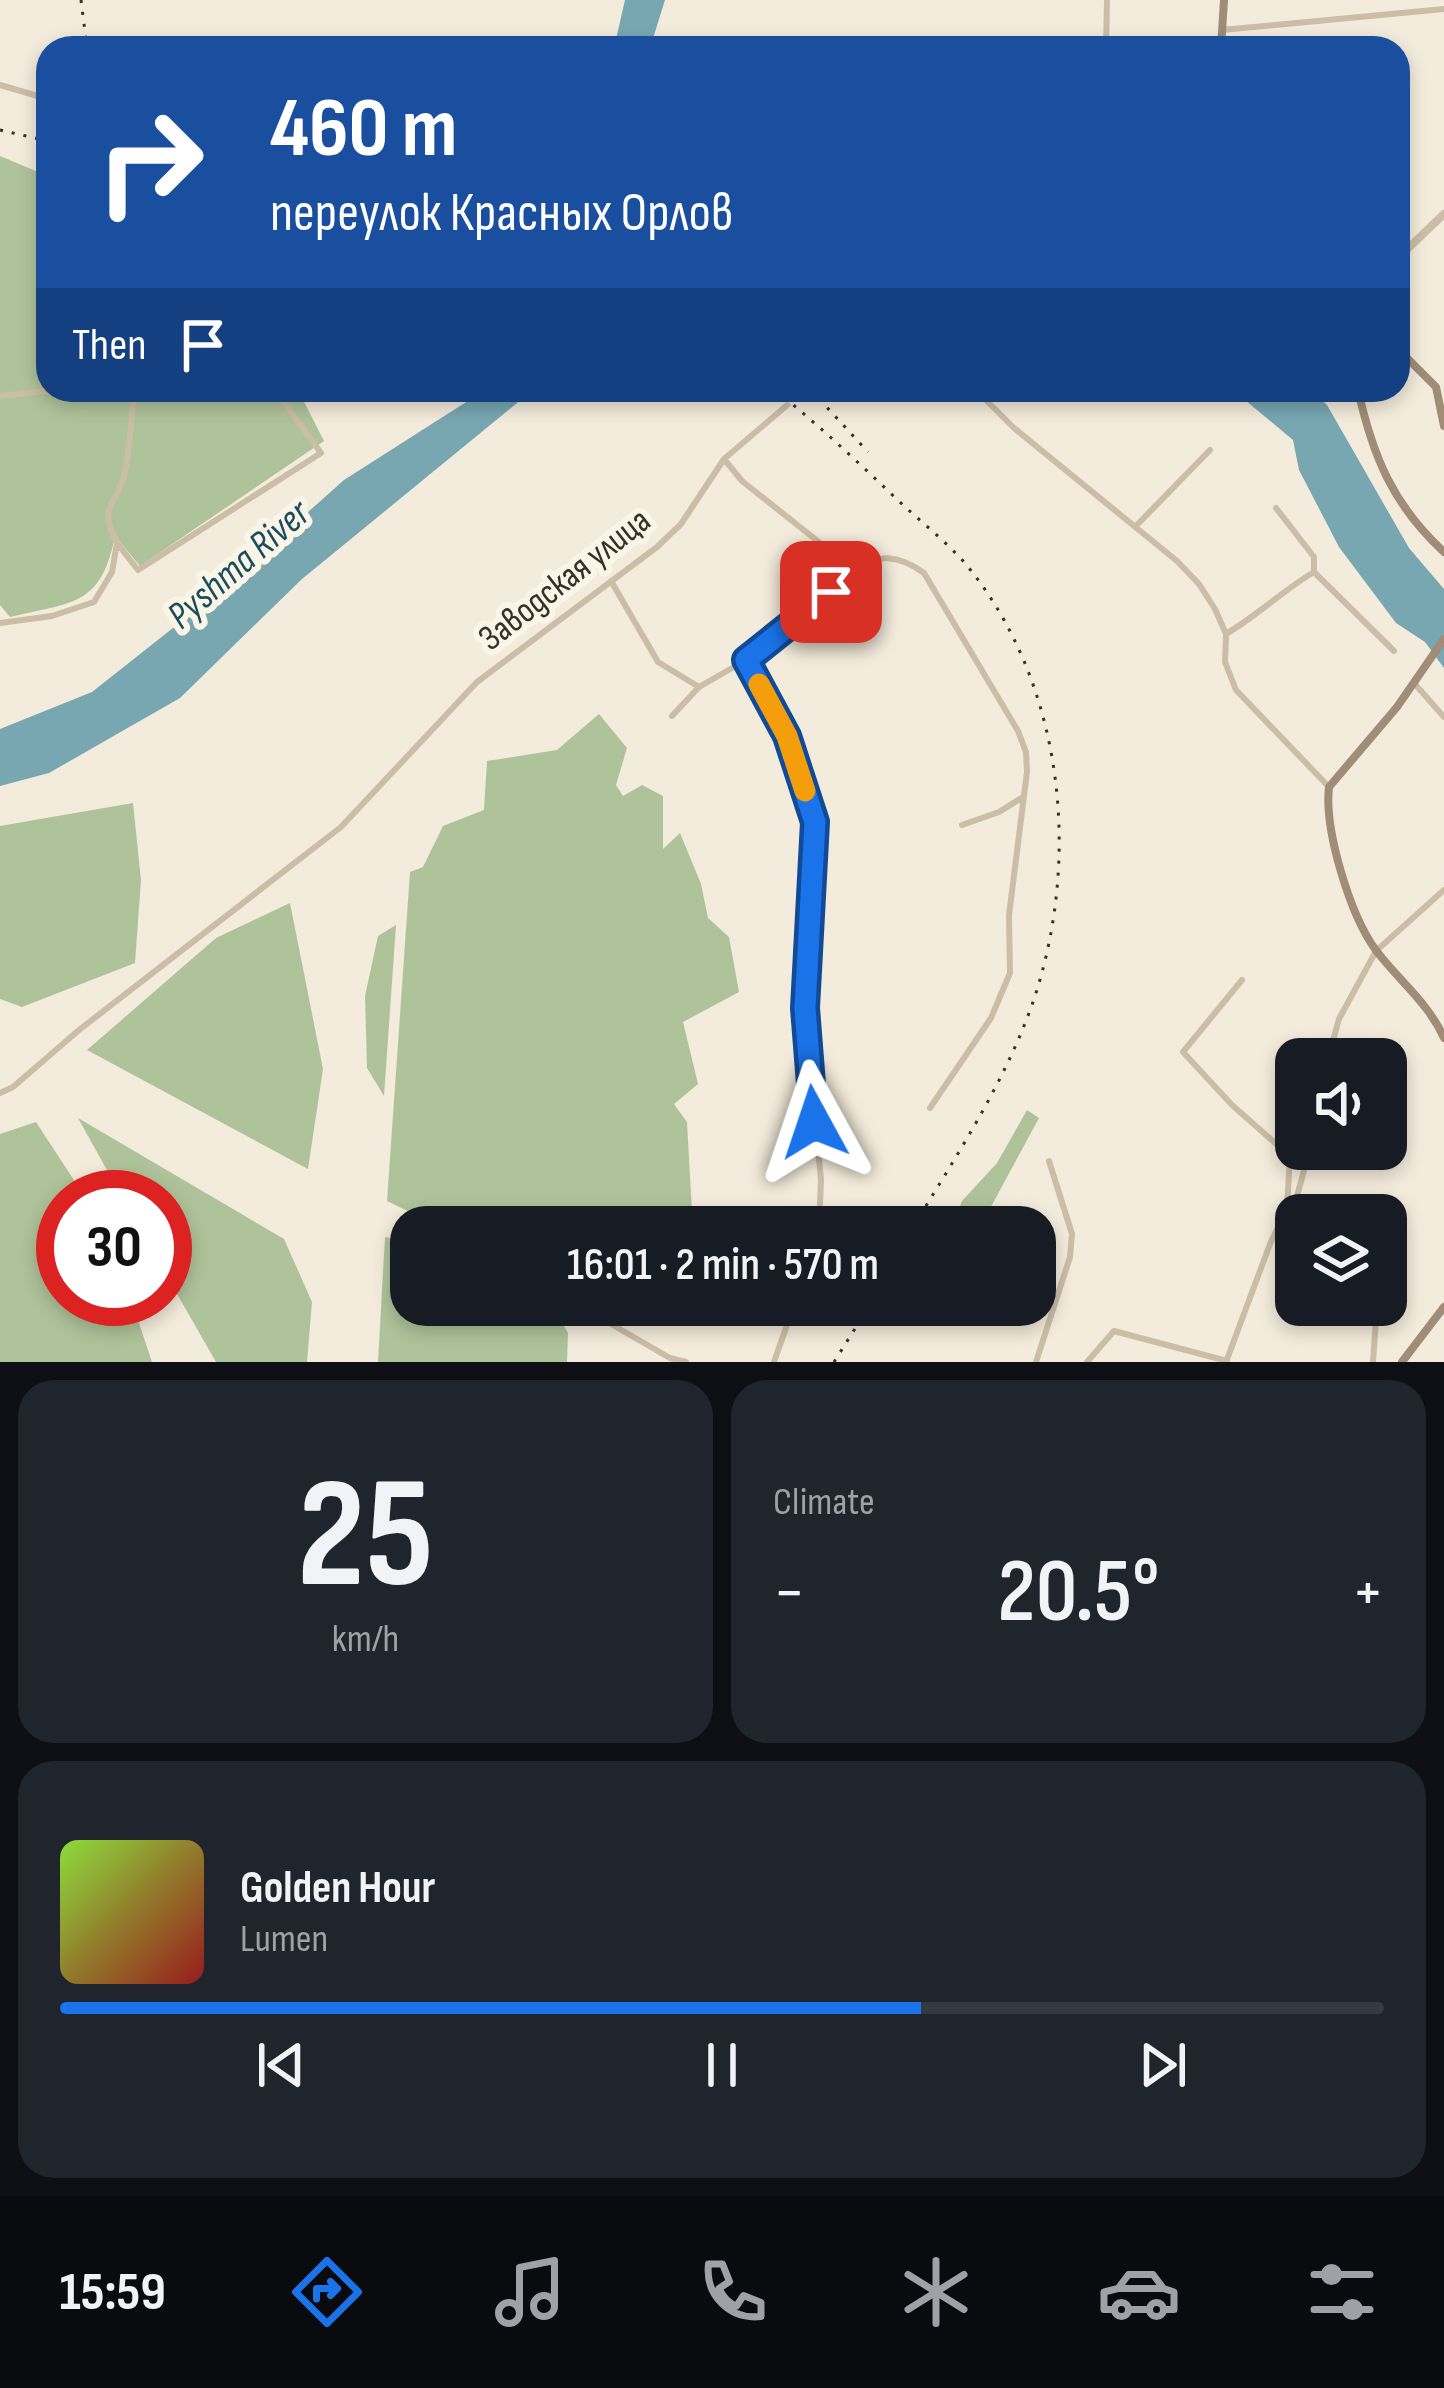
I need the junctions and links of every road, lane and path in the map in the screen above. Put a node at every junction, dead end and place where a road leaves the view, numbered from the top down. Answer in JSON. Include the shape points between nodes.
{"nodes":[{"id":1,"x":1107,"y":0,"type":"edge"},
{"id":2,"x":1224,"y":0,"type":"edge"},
{"id":3,"x":1444,"y":9,"type":"edge"},
{"id":4,"x":1222,"y":30,"type":"junction"},
{"id":5,"x":1106,"y":36,"type":"edge"},
{"id":6,"x":1222,"y":36,"type":"edge"},
{"id":7,"x":0,"y":86,"type":"edge"},
{"id":8,"x":36,"y":96,"type":"edge"},
{"id":9,"x":1444,"y":214,"type":"edge"},
{"id":10,"x":1410,"y":247,"type":"edge"},
{"id":11,"x":1410,"y":360,"type":"edge"},
{"id":12,"x":1440,"y":387,"type":"edge"},
{"id":13,"x":36,"y":392,"type":"edge"},
{"id":14,"x":0,"y":396,"type":"edge"},
{"id":15,"x":133,"y":402,"type":"edge"},
{"id":16,"x":283,"y":402,"type":"edge"},
{"id":17,"x":988,"y":402,"type":"edge"},
{"id":18,"x":1362,"y":402,"type":"edge"},
{"id":19,"x":785,"y":407,"type":"tunnel mouth"},
{"id":20,"x":1444,"y":426,"type":"edge"},
{"id":21,"x":1210,"y":450,"type":"dead end"},
{"id":22,"x":724,"y":459,"type":"junction"},
{"id":23,"x":1276,"y":508,"type":"dead end"},
{"id":24,"x":1135,"y":527,"type":"junction"},
{"id":25,"x":117,"y":543,"type":"junction"},
{"id":26,"x":1444,"y":552,"type":"edge"},
{"id":27,"x":849,"y":566,"type":"junction"},
{"id":28,"x":1314,"y":572,"type":"junction"},
{"id":29,"x":610,"y":581,"type":"junction"},
{"id":30,"x":0,"y":623,"type":"edge"},
{"id":31,"x":1226,"y":634,"type":"junction"},
{"id":32,"x":1444,"y":639,"type":"edge"},
{"id":33,"x":1394,"y":651,"type":"dead end"},
{"id":34,"x":746,"y":660,"type":"junction"},
{"id":35,"x":1414,"y":682,"type":"junction"},
{"id":36,"x":699,"y":687,"type":"junction"},
{"id":37,"x":673,"y":716,"type":"dead end"},
{"id":38,"x":1444,"y":717,"type":"edge"},
{"id":39,"x":1329,"y":788,"type":"junction"},
{"id":40,"x":1023,"y":796,"type":"junction"},
{"id":41,"x":962,"y":825,"type":"dead end"},
{"id":42,"x":1444,"y":890,"type":"edge"},
{"id":43,"x":1376,"y":951,"type":"junction"},
{"id":44,"x":1242,"y":980,"type":"dead end"},
{"id":45,"x":1334,"y":1038,"type":"edge"},
{"id":46,"x":1444,"y":1038,"type":"edge"},
{"id":47,"x":0,"y":1093,"type":"edge"},
{"id":48,"x":930,"y":1108,"type":"dead end"},
{"id":49,"x":1049,"y":1161,"type":"dead end"},
{"id":50,"x":1288,"y":1194,"type":"edge"},
{"id":51,"x":820,"y":1206,"type":"edge"},
{"id":52,"x":1275,"y":1238,"type":"edge"},
{"id":53,"x":1444,"y":1307,"type":"edge"},
{"id":54,"x":613,"y":1326,"type":"edge"},
{"id":55,"x":787,"y":1326,"type":"edge"},
{"id":56,"x":1376,"y":1326,"type":"edge"},
{"id":57,"x":669,"y":1360,"type":"edge"},
{"id":58,"x":1226,"y":1361,"type":"edge"},
{"id":59,"x":686,"y":1362,"type":"edge"},
{"id":60,"x":774,"y":1362,"type":"edge"},
{"id":61,"x":1036,"y":1362,"type":"edge"},
{"id":62,"x":1088,"y":1362,"type":"edge"},
{"id":63,"x":1373,"y":1362,"type":"edge"},
{"id":64,"x":1402,"y":1362,"type":"edge"}],
"edges":[{"from":1,"to":5,"type":"street"},
{"from":2,"to":4,"type":"main road"},
{"from":3,"to":4,"type":"street"},
{"from":4,"to":6,"type":"main road"},
{"from":7,"to":8,"type":"street"},
{"from":9,"to":10,"type":"street"},
{"from":11,"to":12,"type":"main road"},
{"from":12,"to":20,"type":"main road"},
{"from":13,"to":14,"type":"street"},
{"from":15,"to":25,"type":"street","via":[[124,478],[110,500],[108,527]]},
{"from":16,"to":25,"type":"street","via":[[321,453],[138,570]]},
{"from":17,"to":24,"type":"street"},
{"from":18,"to":26,"type":"main road","via":[[1394,496]]},
{"from":19,"to":22,"type":"street","name":"Заводская улица"},
{"from":21,"to":24,"type":"street"},
{"from":22,"to":27,"type":"street"},
{"from":22,"to":29,"type":"street","name":"Заводская улица","via":[[681,524]]},
{"from":23,"to":28,"type":"street","via":[[1314,557]]},
{"from":24,"to":31,"type":"street","via":[[1199,584]]},
{"from":25,"to":30,"type":"street","via":[[94,602]]},
{"from":27,"to":34,"type":"street","via":[[831,592]]},
{"from":27,"to":40,"type":"street","via":[[880,555],[924,573],[1018,731],[1026,752]]},
{"from":28,"to":31,"type":"street"},
{"from":28,"to":33,"type":"street"},
{"from":29,"to":36,"type":"street","via":[[658,662]]},
{"from":29,"to":47,"type":"street","name":"Заводская улица","via":[[477,682],[341,827]]},
{"from":31,"to":39,"type":"street","via":[[1236,690]]},
{"from":32,"to":35,"type":"main road"},
{"from":34,"to":36,"type":"street"},
{"from":34,"to":51,"type":"street","via":[[787,736],[815,822],[805,1008]]},
{"from":35,"to":38,"type":"street"},
{"from":35,"to":39,"type":"main road"},
{"from":36,"to":37,"type":"street"},
{"from":39,"to":43,"type":"main road","via":[[1357,918]]},
{"from":40,"to":41,"type":"street"},
{"from":40,"to":48,"type":"street","via":[[1010,973],[980,1036]]},
{"from":42,"to":43,"type":"street"},
{"from":43,"to":45,"type":"street"},
{"from":43,"to":46,"type":"main road","via":[[1415,991]]},
{"from":44,"to":50,"type":"street","via":[[1184,1052],[1290,1156]]},
{"from":49,"to":61,"type":"street","via":[[1072,1234]]},
{"from":52,"to":58,"type":"street"},
{"from":53,"to":64,"type":"main road"},
{"from":54,"to":57,"type":"street"},
{"from":55,"to":60,"type":"street"},
{"from":56,"to":63,"type":"street"},
{"from":57,"to":59,"type":"street"},
{"from":58,"to":62,"type":"street","via":[[1114,1330]]}]}
